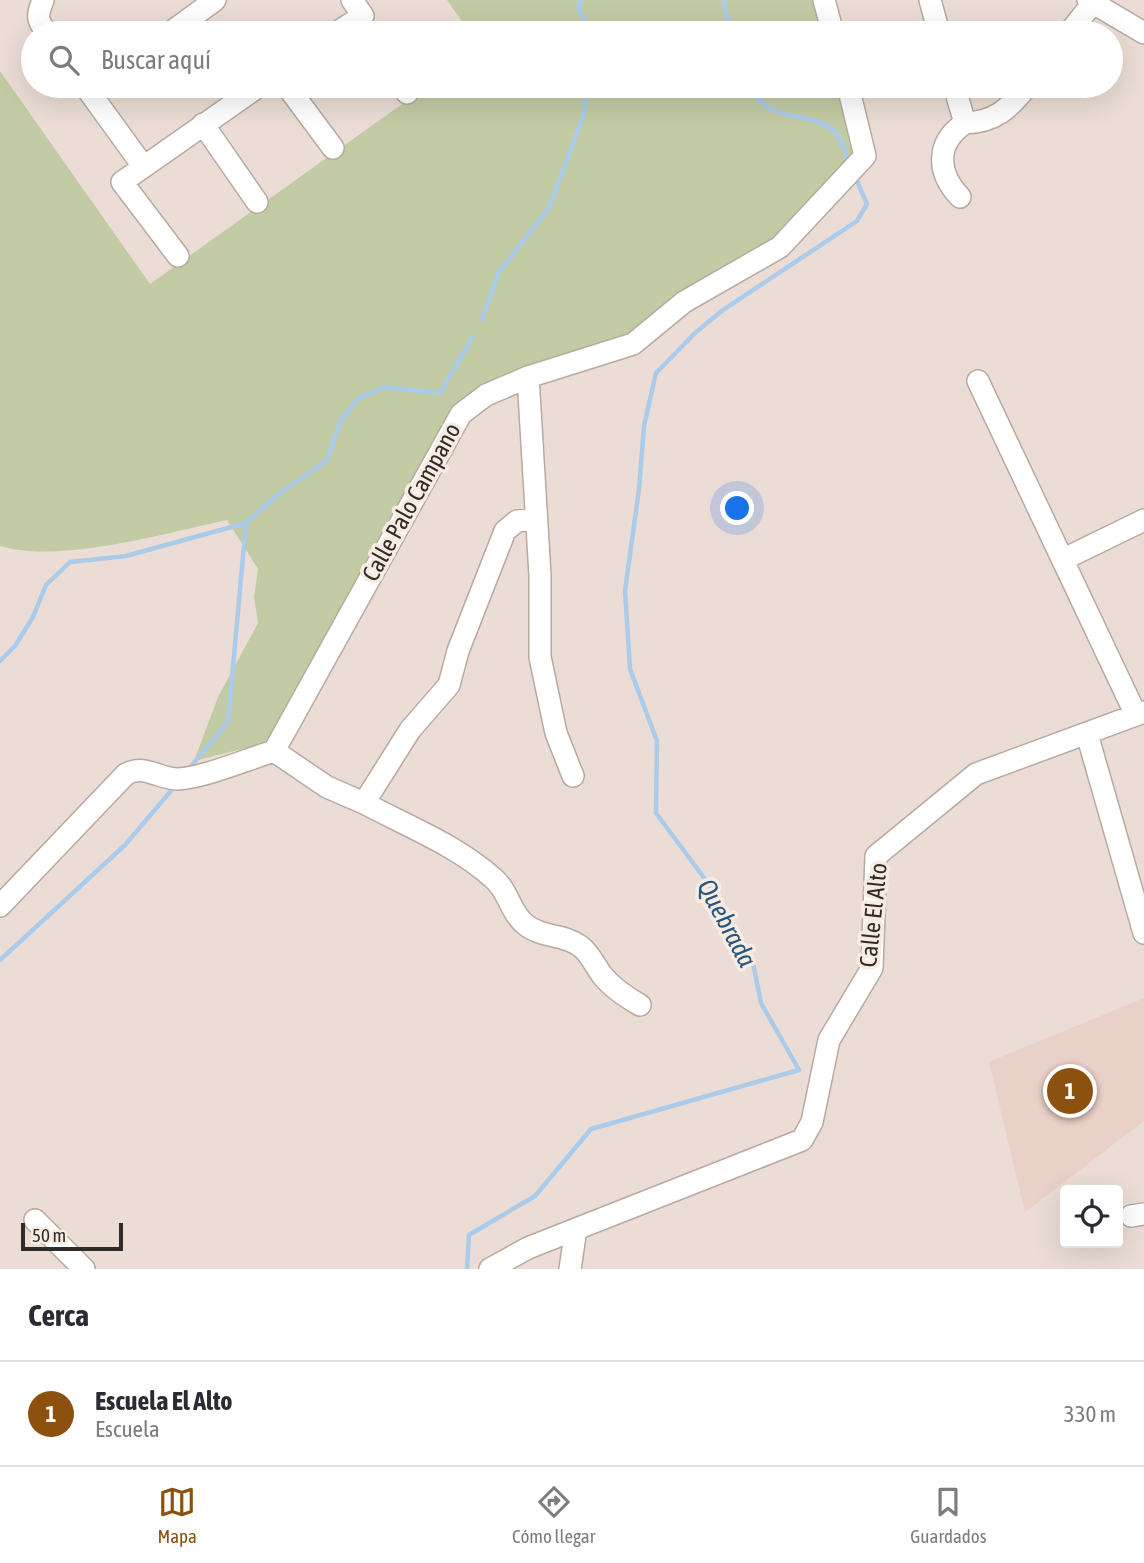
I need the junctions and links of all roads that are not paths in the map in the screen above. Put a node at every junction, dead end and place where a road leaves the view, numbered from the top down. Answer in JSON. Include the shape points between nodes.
{"nodes":[{"id":1,"x":215,"y":0,"type":"edge"},
{"id":2,"x":824,"y":0,"type":"edge"},
{"id":3,"x":930,"y":0,"type":"edge"},
{"id":4,"x":44,"y":2,"type":"edge"},
{"id":5,"x":1090,"y":2,"type":"edge"},
{"id":6,"x":38,"y":21,"type":"edge"},
{"id":7,"x":186,"y":21,"type":"edge"},
{"id":8,"x":830,"y":21,"type":"edge"},
{"id":9,"x":936,"y":21,"type":"edge"},
{"id":10,"x":1077,"y":21,"type":"edge"},
{"id":11,"x":1144,"y":33,"type":"edge"},
{"id":12,"x":98,"y":98,"type":"edge"},
{"id":13,"x":241,"y":98,"type":"edge"},
{"id":14,"x":296,"y":98,"type":"edge"},
{"id":15,"x":851,"y":98,"type":"edge"},
{"id":16,"x":958,"y":98,"type":"edge"},
{"id":17,"x":1016,"y":98,"type":"edge"},
{"id":18,"x":965,"y":123,"type":"junction"},
{"id":19,"x":203,"y":124,"type":"junction"},
{"id":20,"x":332,"y":148,"type":"dead end"},
{"id":21,"x":143,"y":166,"type":"junction"},
{"id":22,"x":960,"y":197,"type":"dead end"},
{"id":23,"x":257,"y":202,"type":"dead end"},
{"id":24,"x":178,"y":256,"type":"dead end"},
{"id":25,"x":528,"y":377,"type":"junction"},
{"id":26,"x":978,"y":381,"type":"dead end"},
{"id":27,"x":535,"y":519,"type":"junction"},
{"id":28,"x":1144,"y":520,"type":"edge"},
{"id":29,"x":1064,"y":559,"type":"junction"},
{"id":30,"x":1140,"y":713,"type":"edge"},
{"id":31,"x":1087,"y":734,"type":"junction"},
{"id":32,"x":274,"y":751,"type":"junction"},
{"id":33,"x":573,"y":776,"type":"dead end"},
{"id":34,"x":364,"y":803,"type":"junction"},
{"id":35,"x":0,"y":906,"type":"edge"},
{"id":36,"x":1144,"y":933,"type":"edge"},
{"id":37,"x":639,"y":1005,"type":"dead end"},
{"id":38,"x":35,"y":1220,"type":"dead end"},
{"id":39,"x":576,"y":1229,"type":"junction"},
{"id":40,"x":85,"y":1269,"type":"edge"},
{"id":41,"x":490,"y":1269,"type":"edge"},
{"id":42,"x":569,"y":1269,"type":"edge"}],
"edges":[{"from":1,"to":7,"type":"street"},
{"from":2,"to":8,"type":"street"},
{"from":3,"to":9,"type":"street"},
{"from":4,"to":6,"type":"street"},
{"from":5,"to":10,"type":"street"},
{"from":5,"to":11,"type":"street"},
{"from":12,"to":21,"type":"street"},
{"from":13,"to":19,"type":"street"},
{"from":14,"to":20,"type":"street"},
{"from":15,"to":25,"type":"street","name":"Calle Palo Campano","via":[[865,156],[780,247],[684,302],[633,344]]},
{"from":16,"to":18,"type":"street"},
{"from":17,"to":18,"type":"street","via":[[990,120]]},
{"from":18,"to":22,"type":"street","via":[[955,129],[942,153],[945,177]]},
{"from":19,"to":21,"type":"street"},
{"from":19,"to":23,"type":"street"},
{"from":21,"to":24,"type":"street","via":[[122,182]]},
{"from":25,"to":27,"type":"street"},
{"from":25,"to":32,"type":"street","name":"Calle Palo Campano","via":[[486,395],[455,422]]},
{"from":26,"to":29,"type":"street"},
{"from":27,"to":33,"type":"street","via":[[540,657],[556,733]]},
{"from":27,"to":34,"type":"street","via":[[517,521],[505,531],[461,641],[449,685],[410,730]]},
{"from":28,"to":29,"type":"street"},
{"from":29,"to":30,"type":"street"},
{"from":30,"to":31,"type":"street","name":"Calle El Alto"},
{"from":31,"to":36,"type":"street"},
{"from":31,"to":39,"type":"street","name":"Calle El Alto","via":[[976,774],[876,856],[872,968],[829,1040],[812,1122],[802,1140]]},
{"from":32,"to":34,"type":"street","via":[[327,787]]},
{"from":32,"to":35,"type":"street","via":[[185,778],[142,769],[125,774]]},
{"from":34,"to":37,"type":"street","via":[[453,849],[487,873],[504,889],[527,927],[583,947],[610,984]]},
{"from":38,"to":40,"type":"street"},
{"from":39,"to":41,"type":"street","name":"Calle El Alto"},
{"from":39,"to":42,"type":"street"}]}
